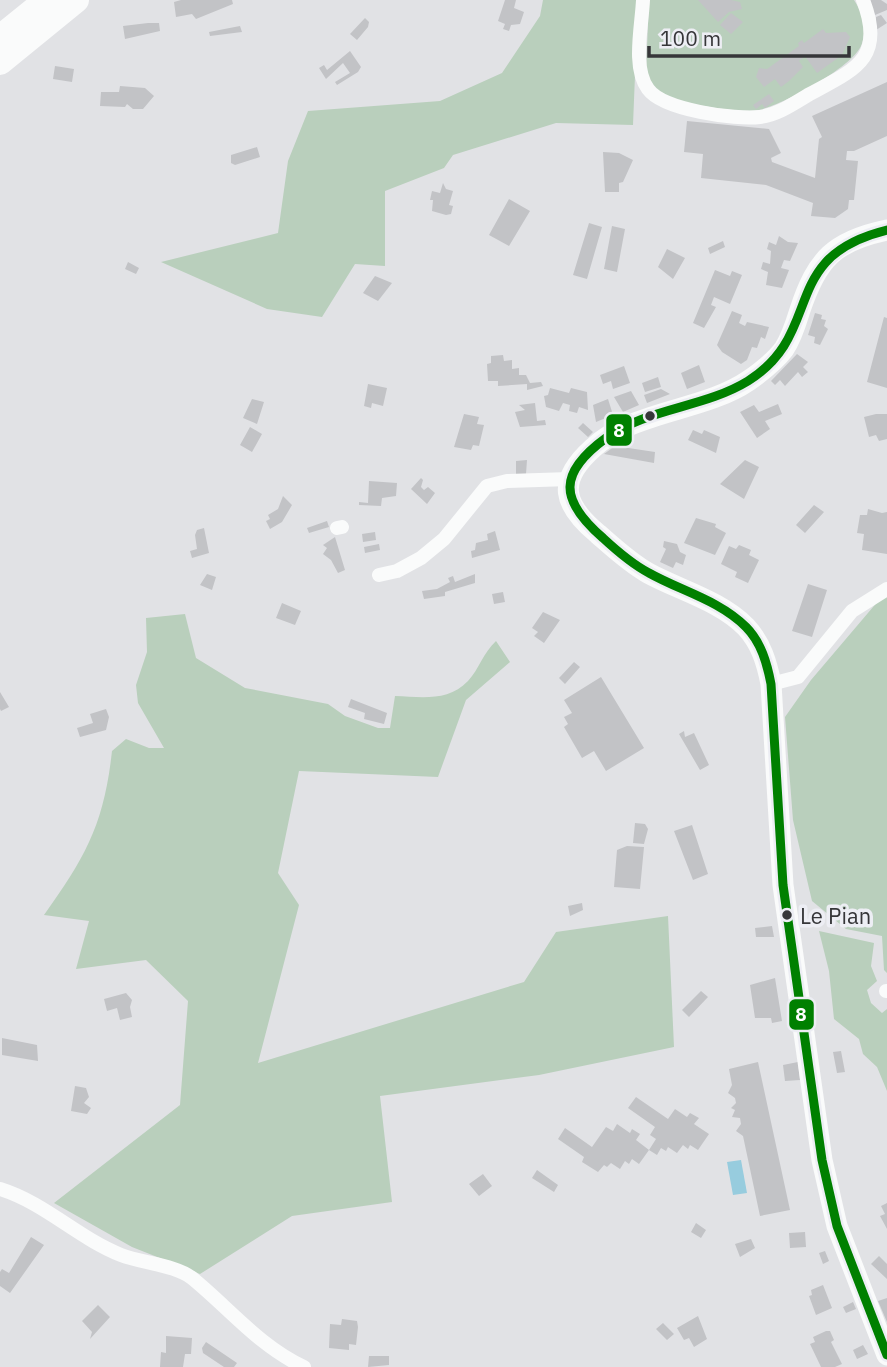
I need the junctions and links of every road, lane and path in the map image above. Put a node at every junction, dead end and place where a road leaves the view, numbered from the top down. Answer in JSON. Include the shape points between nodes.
{"nodes":[{"id":1,"x":47,"y":0,"type":"edge"},
{"id":2,"x":76,"y":0,"type":"edge"},
{"id":3,"x":643,"y":0,"type":"edge"},
{"id":4,"x":863,"y":0,"type":"edge"},
{"id":5,"x":0,"y":38,"type":"edge"},
{"id":6,"x":0,"y":62,"type":"edge"},
{"id":7,"x":887,"y":229,"type":"edge"},
{"id":8,"x":569,"y":479,"type":"junction"},
{"id":9,"x":379,"y":575,"type":"dead end"},
{"id":10,"x":887,"y":589,"type":"edge"},
{"id":11,"x":771,"y":684,"type":"junction"},
{"id":12,"x":0,"y":1189,"type":"edge"},
{"id":13,"x":887,"y":1355,"type":"edge"},
{"id":14,"x":304,"y":1367,"type":"edge"}],
"edges":[{"from":1,"to":5,"type":"highway"},
{"from":2,"to":6,"type":"highway"},
{"from":3,"to":4,"type":"street","via":[[640,72],[648,90],[672,104],[746,118],[774,114],[855,70],[871,38]]},
{"from":7,"to":8,"type":"street","via":[[857,236],[825,258],[807,290],[792,334],[767,366],[746,382],[604,439]]},
{"from":8,"to":9,"type":"street","via":[[487,486],[444,539],[397,570]]},
{"from":8,"to":11,"type":"street","via":[[567,494],[572,508],[612,547],[637,567],[727,612],[745,626],[759,645]]},
{"from":10,"to":11,"type":"street","via":[[852,611],[798,677]]},
{"from":11,"to":13,"type":"street","via":[[785,896],[822,1160],[837,1226]]},
{"from":12,"to":14,"type":"street","via":[[19,1195],[99,1245],[190,1277],[261,1341]]}]}
